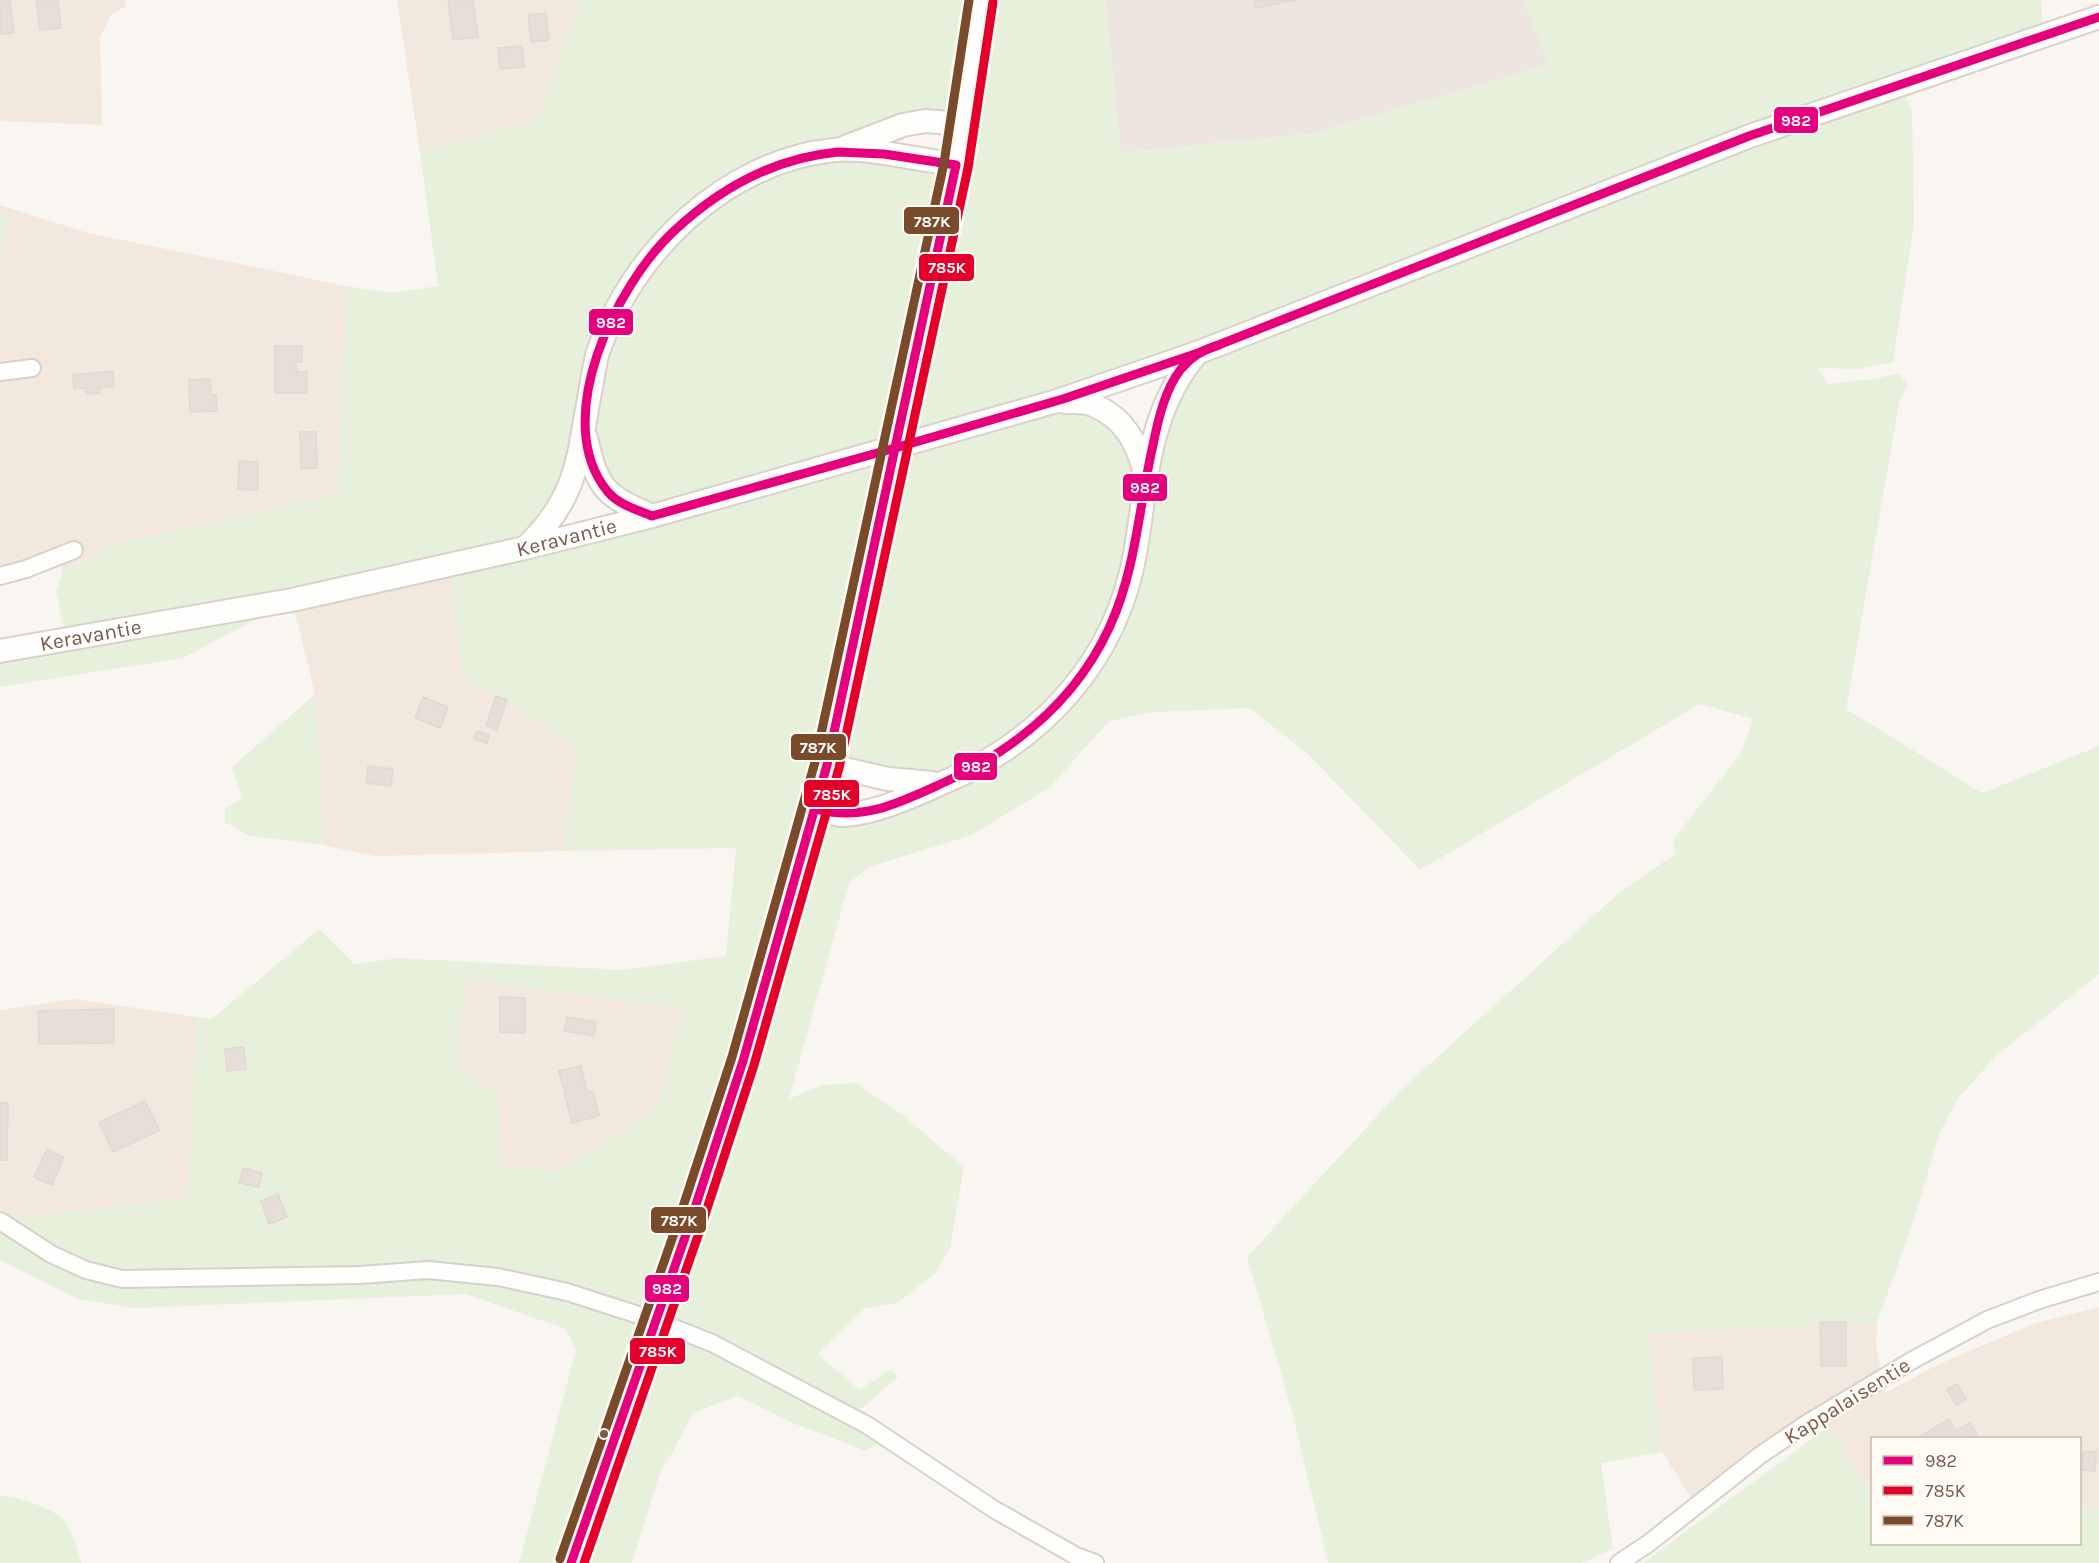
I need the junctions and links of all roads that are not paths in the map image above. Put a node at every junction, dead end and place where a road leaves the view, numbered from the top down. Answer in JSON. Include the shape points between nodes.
{"nodes":[{"id":1,"x":981,"y":0,"type":"edge"},
{"id":2,"x":2099,"y":17,"type":"edge"},
{"id":3,"x":963,"y":124,"type":"junction"},
{"id":4,"x":836,"y":150,"type":"junction"},
{"id":5,"x":956,"y":165,"type":"junction"},
{"id":6,"x":1197,"y":353,"type":"junction"},
{"id":7,"x":32,"y":368,"type":"dead end"},
{"id":8,"x":0,"y":372,"type":"edge"},
{"id":9,"x":1057,"y":401,"type":"junction"},
{"id":10,"x":584,"y":432,"type":"junction"},
{"id":11,"x":1146,"y":481,"type":"junction"},
{"id":12,"x":652,"y":516,"type":"junction"},
{"id":13,"x":525,"y":548,"type":"junction"},
{"id":14,"x":74,"y":550,"type":"dead end"},
{"id":15,"x":0,"y":576,"type":"edge"},
{"id":16,"x":0,"y":651,"type":"edge"},
{"id":17,"x":827,"y":765,"type":"junction"},
{"id":18,"x":942,"y":783,"type":"junction"},
{"id":19,"x":815,"y":808,"type":"junction"},
{"id":20,"x":0,"y":1221,"type":"edge"},
{"id":21,"x":2099,"y":1282,"type":"edge"},
{"id":22,"x":654,"y":1320,"type":"junction"},
{"id":23,"x":571,"y":1563,"type":"edge"},
{"id":24,"x":1095,"y":1563,"type":"edge"},
{"id":25,"x":1619,"y":1563,"type":"edge"}],
"edges":[{"from":1,"to":3,"type":"main road"},
{"from":2,"to":6,"type":"main road","name":"Keravantie","via":[[1750,136]]},
{"from":3,"to":4,"type":"main road","via":[[925,121],[903,125]]},
{"from":3,"to":5,"type":"main road"},
{"from":4,"to":5,"type":"main road"},
{"from":4,"to":10,"type":"main road","via":[[770,168],[728,189],[686,219],[645,262],[616,311],[598,353]]},
{"from":5,"to":17,"type":"main road","bridge":true},
{"from":6,"to":9,"type":"main road","name":"Keravantie"},
{"from":6,"to":11,"type":"main road","via":[[1171,387],[1149,454]]},
{"from":7,"to":8,"type":"street"},
{"from":9,"to":11,"type":"main road","via":[[1091,404],[1117,419],[1142,458]]},
{"from":9,"to":12,"type":"main road","name":"Keravantie"},
{"from":10,"to":12,"type":"main road","via":[[596,476],[610,495]]},
{"from":10,"to":13,"type":"main road","via":[[569,490],[554,518]]},
{"from":11,"to":18,"type":"main road","via":[[1135,557],[1093,662],[1070,694],[1039,726],[1007,750]]},
{"from":12,"to":13,"type":"main road","name":"Keravantie"},
{"from":13,"to":16,"type":"main road","name":"Keravantie","via":[[292,600]]},
{"from":14,"to":15,"type":"street"},
{"from":17,"to":18,"type":"main road","via":[[898,781]]},
{"from":17,"to":19,"type":"main road"},
{"from":18,"to":19,"type":"main road","via":[[857,813],[840,815]]},
{"from":19,"to":22,"type":"main road","via":[[743,1061]]},
{"from":20,"to":22,"type":"street","via":[[51,1254],[86,1270],[122,1279],[428,1270],[567,1292]]},
{"from":21,"to":25,"type":"street","name":"Kappalaisentie","via":[[1987,1320],[1911,1361],[1759,1456]]},
{"from":22,"to":23,"type":"main road"},
{"from":22,"to":24,"type":"street","via":[[712,1342],[867,1425],[994,1510]]}]}
